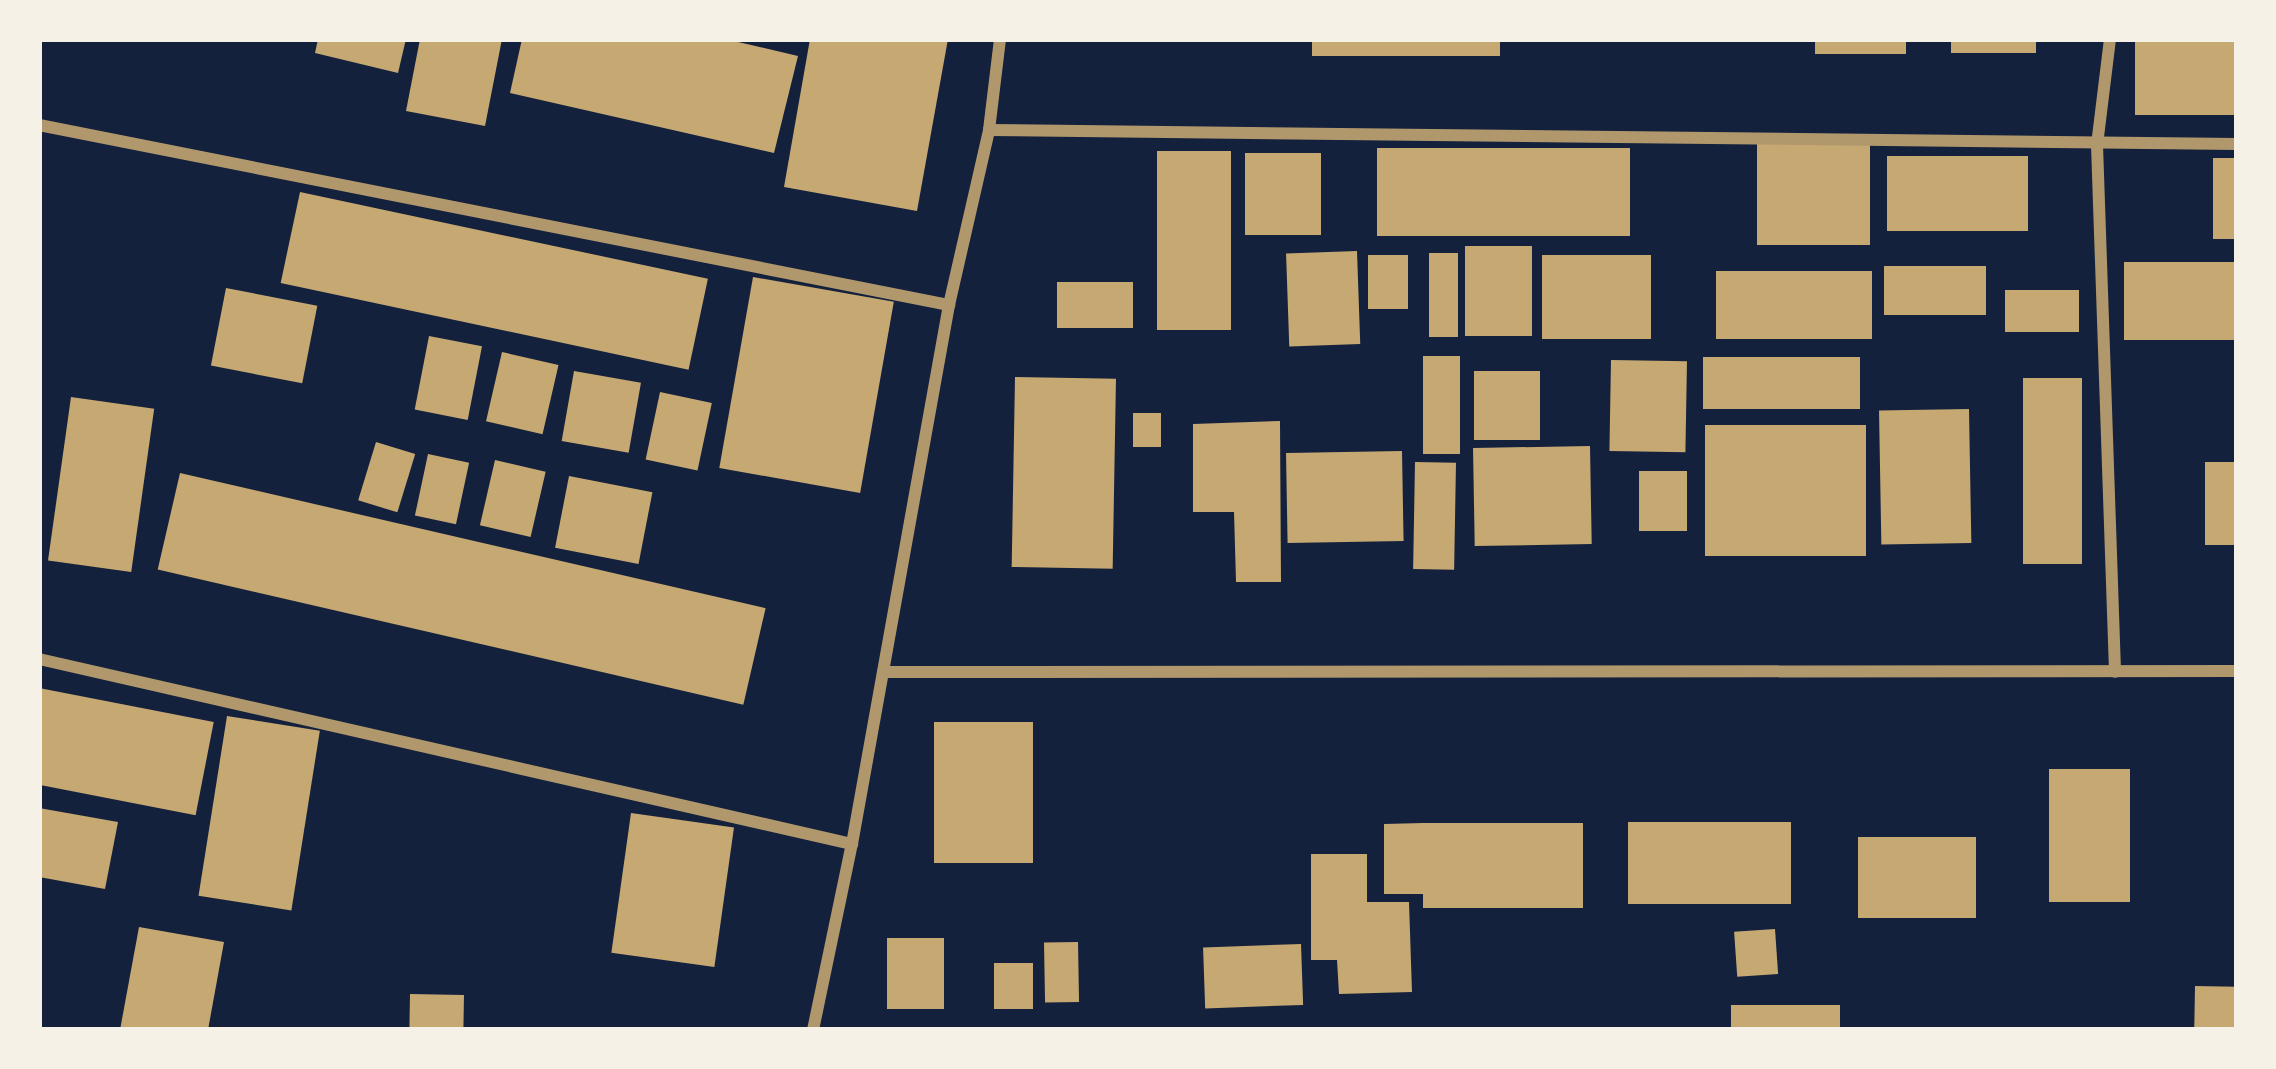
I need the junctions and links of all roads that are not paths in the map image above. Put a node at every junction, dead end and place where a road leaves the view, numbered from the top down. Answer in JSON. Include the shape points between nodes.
{"nodes":[{"id":1,"x":1000,"y":39,"type":"edge"},
{"id":2,"x":2110,"y":39,"type":"edge"},
{"id":3,"x":39,"y":125,"type":"edge"},
{"id":4,"x":988,"y":130,"type":"junction"},
{"id":5,"x":2237,"y":144,"type":"edge"},
{"id":6,"x":2097,"y":145,"type":"junction"},
{"id":7,"x":949,"y":305,"type":"junction"},
{"id":8,"x":39,"y":659,"type":"edge"},
{"id":9,"x":2237,"y":671,"type":"edge"},
{"id":10,"x":883,"y":672,"type":"junction"},
{"id":11,"x":2115,"y":672,"type":"junction"},
{"id":12,"x":852,"y":844,"type":"junction"},
{"id":13,"x":813,"y":1030,"type":"edge"}],
"edges":[{"from":1,"to":4,"type":"street"},
{"from":2,"to":6,"type":"street"},
{"from":3,"to":7,"type":"street"},
{"from":4,"to":6,"type":"street"},
{"from":4,"to":7,"type":"street"},
{"from":5,"to":6,"type":"street"},
{"from":6,"to":11,"type":"street"},
{"from":7,"to":10,"type":"street"},
{"from":8,"to":12,"type":"street"},
{"from":9,"to":11,"type":"street"},
{"from":10,"to":11,"type":"street"},
{"from":10,"to":12,"type":"street"},
{"from":12,"to":13,"type":"street"}]}
